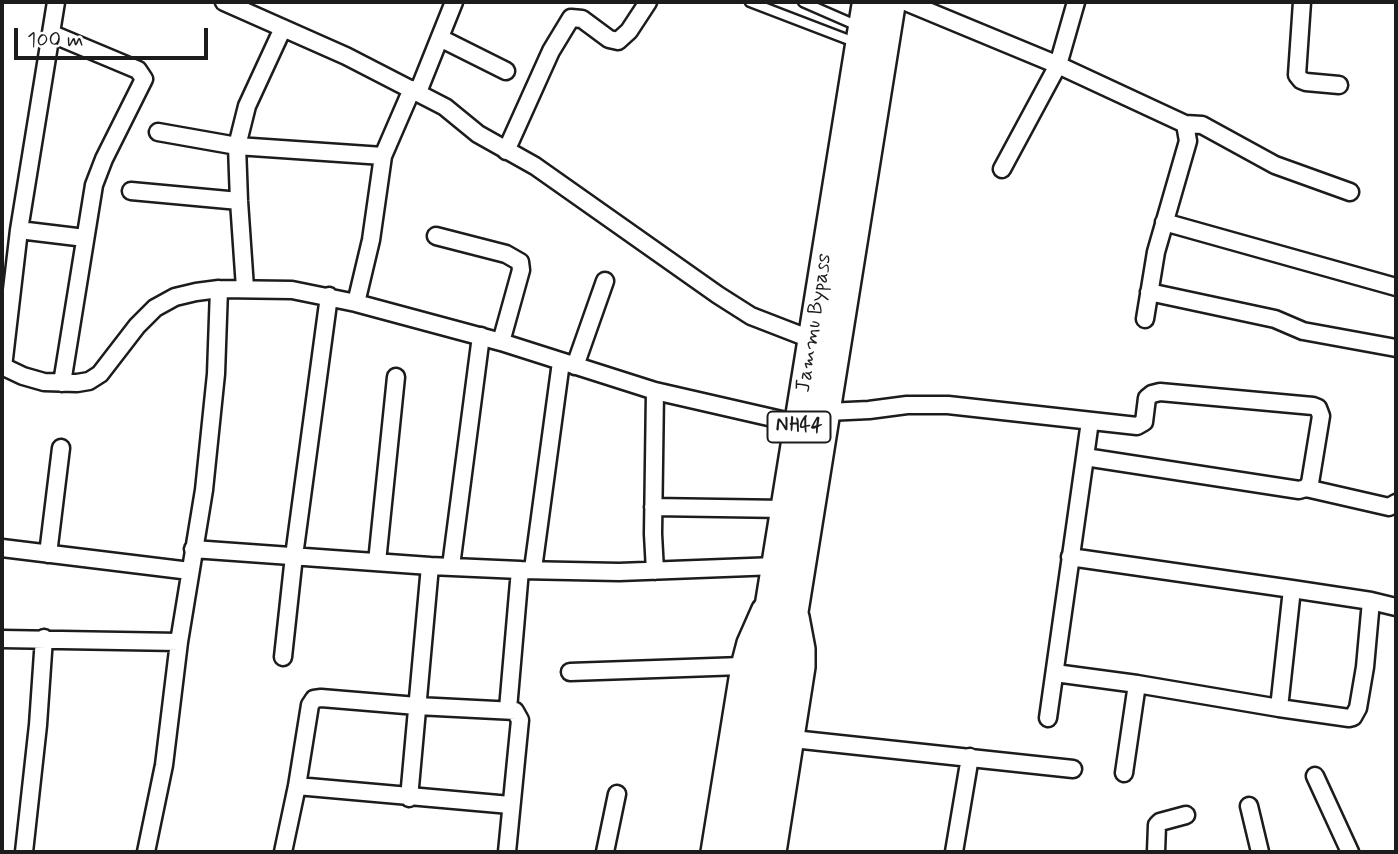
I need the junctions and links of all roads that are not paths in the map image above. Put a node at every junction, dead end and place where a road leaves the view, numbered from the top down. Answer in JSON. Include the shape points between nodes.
{"nodes":[{"id":1,"x":55,"y":2,"type":"edge"},
{"id":2,"x":224,"y":2,"type":"edge"},
{"id":3,"x":454,"y":2,"type":"edge"},
{"id":4,"x":648,"y":2,"type":"edge"},
{"id":5,"x":750,"y":2,"type":"edge"},
{"id":6,"x":803,"y":2,"type":"edge"},
{"id":7,"x":891,"y":2,"type":"edge"},
{"id":8,"x":906,"y":2,"type":"edge"},
{"id":9,"x":1076,"y":2,"type":"edge"},
{"id":10,"x":1302,"y":2,"type":"edge"},
{"id":11,"x":284,"y":28,"type":"junction"},
{"id":12,"x":872,"y":33,"type":"edge"},
{"id":13,"x":52,"y":34,"type":"junction"},
{"id":14,"x":440,"y":38,"type":"junction"},
{"id":15,"x":1058,"y":65,"type":"junction"},
{"id":16,"x":506,"y":71,"type":"dead end"},
{"id":17,"x":1339,"y":85,"type":"dead end"},
{"id":18,"x":415,"y":90,"type":"junction"},
{"id":19,"x":1185,"y":124,"type":"junction"},
{"id":20,"x":158,"y":132,"type":"dead end"},
{"id":21,"x":237,"y":146,"type":"junction"},
{"id":22,"x":506,"y":151,"type":"junction"},
{"id":23,"x":383,"y":156,"type":"junction"},
{"id":24,"x":1002,"y":169,"type":"dead end"},
{"id":25,"x":131,"y":191,"type":"dead end"},
{"id":26,"x":1350,"y":192,"type":"dead end"},
{"id":27,"x":239,"y":201,"type":"junction"},
{"id":28,"x":1164,"y":222,"type":"junction"},
{"id":29,"x":19,"y":230,"type":"junction"},
{"id":30,"x":436,"y":236,"type":"dead end"},
{"id":31,"x":85,"y":237,"type":"junction"},
{"id":32,"x":605,"y":281,"type":"dead end"},
{"id":33,"x":1396,"y":287,"type":"edge"},
{"id":34,"x":246,"y":288,"type":"junction"},
{"id":35,"x":219,"y":289,"type":"junction"},
{"id":36,"x":1149,"y":292,"type":"junction"},
{"id":37,"x":329,"y":296,"type":"junction"},
{"id":38,"x":356,"y":303,"type":"junction"},
{"id":39,"x":1145,"y":319,"type":"dead end"},
{"id":40,"x":481,"y":336,"type":"junction"},
{"id":41,"x":813,"y":340,"type":"junction"},
{"id":42,"x":501,"y":342,"type":"junction"},
{"id":43,"x":1396,"y":348,"type":"edge"},
{"id":44,"x":568,"y":364,"type":"junction"},
{"id":45,"x":2,"y":367,"type":"edge"},
{"id":46,"x":396,"y":377,"type":"dead end"},
{"id":47,"x":62,"y":383,"type":"junction"},
{"id":48,"x":655,"y":391,"type":"junction"},
{"id":49,"x":827,"y":412,"type":"junction"},
{"id":50,"x":1090,"y":421,"type":"junction"},
{"id":51,"x":799,"y":424,"type":"junction"},
{"id":52,"x":61,"y":449,"type":"dead end"},
{"id":53,"x":1085,"y":457,"type":"junction"},
{"id":54,"x":1306,"y":488,"type":"junction"},
{"id":55,"x":1396,"y":503,"type":"edge"},
{"id":56,"x":653,"y":507,"type":"junction"},
{"id":57,"x":785,"y":509,"type":"junction"},
{"id":58,"x":2,"y":548,"type":"edge"},
{"id":59,"x":193,"y":549,"type":"junction"},
{"id":60,"x":48,"y":554,"type":"junction"},
{"id":61,"x":294,"y":556,"type":"junction"},
{"id":62,"x":1070,"y":557,"type":"junction"},
{"id":63,"x":377,"y":562,"type":"junction"},
{"id":64,"x":430,"y":566,"type":"junction"},
{"id":65,"x":452,"y":566,"type":"junction"},
{"id":66,"x":776,"y":566,"type":"junction"},
{"id":67,"x":527,"y":569,"type":"junction"},
{"id":68,"x":190,"y":571,"type":"junction"},
{"id":69,"x":655,"y":571,"type":"junction"},
{"id":70,"x":1292,"y":589,"type":"junction"},
{"id":71,"x":783,"y":599,"type":"junction"},
{"id":72,"x":1371,"y":601,"type":"junction"},
{"id":73,"x":1396,"y":607,"type":"edge"},
{"id":74,"x":44,"y":638,"type":"junction"},
{"id":75,"x":2,"y":639,"type":"edge"},
{"id":76,"x":179,"y":642,"type":"junction"},
{"id":77,"x":283,"y":657,"type":"dead end"},
{"id":78,"x":742,"y":666,"type":"junction"},
{"id":79,"x":570,"y":672,"type":"dead end"},
{"id":80,"x":1055,"y":673,"type":"junction"},
{"id":81,"x":1137,"y":684,"type":"junction"},
{"id":82,"x":417,"y":706,"type":"junction"},
{"id":83,"x":1279,"y":708,"type":"junction"},
{"id":84,"x":508,"y":709,"type":"junction"},
{"id":85,"x":1048,"y":718,"type":"dead end"},
{"id":86,"x":793,"y":739,"type":"junction"},
{"id":87,"x":970,"y":757,"type":"junction"},
{"id":88,"x":1073,"y":769,"type":"dead end"},
{"id":89,"x":1124,"y":773,"type":"dead end"},
{"id":90,"x":1315,"y":776,"type":"dead end"},
{"id":91,"x":297,"y":786,"type":"junction"},
{"id":92,"x":617,"y":794,"type":"dead end"},
{"id":93,"x":409,"y":798,"type":"junction"},
{"id":94,"x":510,"y":805,"type":"junction"},
{"id":95,"x":1249,"y":806,"type":"dead end"},
{"id":96,"x":1186,"y":815,"type":"dead end"},
{"id":97,"x":24,"y":852,"type":"edge"},
{"id":98,"x":146,"y":852,"type":"edge"},
{"id":99,"x":283,"y":852,"type":"edge"},
{"id":100,"x":507,"y":852,"type":"edge"},
{"id":101,"x":605,"y":852,"type":"edge"},
{"id":102,"x":712,"y":852,"type":"edge"},
{"id":103,"x":730,"y":852,"type":"edge"},
{"id":104,"x":755,"y":852,"type":"edge"},
{"id":105,"x":775,"y":852,"type":"edge"},
{"id":106,"x":954,"y":852,"type":"edge"},
{"id":107,"x":1156,"y":852,"type":"edge"},
{"id":108,"x":1261,"y":852,"type":"edge"},
{"id":109,"x":1350,"y":852,"type":"edge"}],
"edges":[{"from":1,"to":13,"type":"street"},
{"from":2,"to":11,"type":"street"},
{"from":3,"to":14,"type":"street"},
{"from":4,"to":22,"type":"street","via":[[618,41],[582,19],[571,18]]},
{"from":5,"to":12,"type":"lane","via":[[802,24]]},
{"from":6,"to":12,"type":"lane"},
{"from":7,"to":12,"type":"highway","name":"Jammu Bypass","number":"NH44"},
{"from":8,"to":15,"type":"street"},
{"from":9,"to":15,"type":"street"},
{"from":10,"to":17,"type":"street","via":[[1297,75],[1306,82]]},
{"from":11,"to":18,"type":"street"},
{"from":11,"to":21,"type":"street","via":[[247,106]]},
{"from":12,"to":41,"type":"highway","name":"Jammu Bypass","number":"NH44"},
{"from":12,"to":49,"type":"highway","name":"Jammu Bypass","number":"NH44"},
{"from":13,"to":29,"type":"street"},
{"from":13,"to":31,"type":"street","via":[[138,70],[144,79],[101,167]]},
{"from":14,"to":16,"type":"street"},
{"from":14,"to":18,"type":"street"},
{"from":15,"to":19,"type":"street"},
{"from":15,"to":24,"type":"street"},
{"from":18,"to":22,"type":"street"},
{"from":18,"to":23,"type":"street"},
{"from":19,"to":26,"type":"street","via":[[1202,125],[1276,165]]},
{"from":19,"to":28,"type":"street","via":[[1189,132],[1186,151]]},
{"from":20,"to":21,"type":"street"},
{"from":21,"to":23,"type":"street"},
{"from":21,"to":27,"type":"street"},
{"from":22,"to":41,"type":"street","via":[[535,166],[751,316]]},
{"from":23,"to":38,"type":"street"},
{"from":25,"to":27,"type":"street"},
{"from":27,"to":34,"type":"street"},
{"from":28,"to":33,"type":"street"},
{"from":28,"to":36,"type":"street"},
{"from":29,"to":31,"type":"street"},
{"from":29,"to":45,"type":"street"},
{"from":30,"to":42,"type":"street","via":[[506,254],[520,262]]},
{"from":31,"to":47,"type":"street"},
{"from":32,"to":44,"type":"street"},
{"from":34,"to":35,"type":"street"},
{"from":34,"to":37,"type":"street"},
{"from":35,"to":47,"type":"street","via":[[175,297],[137,326],[100,374],[89,381]]},
{"from":35,"to":59,"type":"street","via":[[216,374]]},
{"from":36,"to":39,"type":"street"},
{"from":36,"to":43,"type":"street","via":[[1275,319],[1303,331]]},
{"from":37,"to":38,"type":"street"},
{"from":37,"to":61,"type":"street"},
{"from":38,"to":40,"type":"street"},
{"from":40,"to":42,"type":"street"},
{"from":40,"to":65,"type":"street"},
{"from":41,"to":51,"type":"highway","name":"Jammu Bypass","number":"NH44"},
{"from":42,"to":44,"type":"street"},
{"from":44,"to":48,"type":"street"},
{"from":44,"to":67,"type":"street"},
{"from":45,"to":47,"type":"street"},
{"from":46,"to":63,"type":"street"},
{"from":48,"to":51,"type":"street"},
{"from":48,"to":56,"type":"street"},
{"from":49,"to":50,"type":"street","via":[[928,404]]},
{"from":49,"to":71,"type":"highway","name":"Jammu Bypass","number":"NH44"},
{"from":50,"to":53,"type":"street"},
{"from":50,"to":54,"type":"street","via":[[1140,425],[1147,398],[1160,392],[1313,406],[1321,416]]},
{"from":51,"to":57,"type":"highway","name":"Jammu Bypass","number":"NH44"},
{"from":52,"to":60,"type":"street"},
{"from":53,"to":54,"type":"street"},
{"from":53,"to":62,"type":"street"},
{"from":54,"to":55,"type":"street","via":[[1389,507]]},
{"from":56,"to":57,"type":"street"},
{"from":56,"to":69,"type":"street"},
{"from":57,"to":66,"type":"highway","name":"Jammu Bypass","number":"NH44"},
{"from":58,"to":60,"type":"street"},
{"from":59,"to":61,"type":"street"},
{"from":59,"to":68,"type":"street"},
{"from":60,"to":68,"type":"street"},
{"from":61,"to":63,"type":"street"},
{"from":61,"to":77,"type":"street"},
{"from":62,"to":70,"type":"street"},
{"from":62,"to":80,"type":"street"},
{"from":63,"to":64,"type":"street"},
{"from":64,"to":65,"type":"street"},
{"from":64,"to":82,"type":"street"},
{"from":65,"to":67,"type":"street"},
{"from":66,"to":69,"type":"street"},
{"from":66,"to":71,"type":"highway","name":"Jammu Bypass","number":"NH44"},
{"from":67,"to":69,"type":"street"},
{"from":67,"to":84,"type":"street"},
{"from":68,"to":76,"type":"street"},
{"from":70,"to":72,"type":"street"},
{"from":70,"to":83,"type":"street"},
{"from":71,"to":78,"type":"street","via":[[757,618]]},
{"from":71,"to":86,"type":"street","via":[[804,649]]},
{"from":71,"to":103,"type":"highway","name":"Jammu Bypass","number":"NH44"},
{"from":71,"to":104,"type":"highway","name":"Jammu Bypass","number":"NH44"},
{"from":72,"to":73,"type":"street"},
{"from":72,"to":83,"type":"street","via":[[1360,700],[1353,716]]},
{"from":74,"to":75,"type":"street"},
{"from":74,"to":76,"type":"street"},
{"from":74,"to":97,"type":"street"},
{"from":76,"to":98,"type":"street","via":[[164,765]]},
{"from":78,"to":79,"type":"street"},
{"from":78,"to":102,"type":"street"},
{"from":80,"to":81,"type":"street"},
{"from":80,"to":85,"type":"street"},
{"from":81,"to":83,"type":"street"},
{"from":81,"to":89,"type":"street"},
{"from":82,"to":84,"type":"street"},
{"from":82,"to":91,"type":"street","via":[[314,699]]},
{"from":82,"to":93,"type":"street"},
{"from":84,"to":94,"type":"street","via":[[520,720]]},
{"from":86,"to":87,"type":"street"},
{"from":86,"to":105,"type":"street"},
{"from":87,"to":88,"type":"street"},
{"from":87,"to":106,"type":"street"},
{"from":90,"to":109,"type":"street"},
{"from":91,"to":93,"type":"street"},
{"from":91,"to":99,"type":"street"},
{"from":92,"to":101,"type":"street"},
{"from":93,"to":94,"type":"street"},
{"from":94,"to":100,"type":"street"},
{"from":95,"to":108,"type":"street"},
{"from":96,"to":107,"type":"street","via":[[1157,825]]}]}
